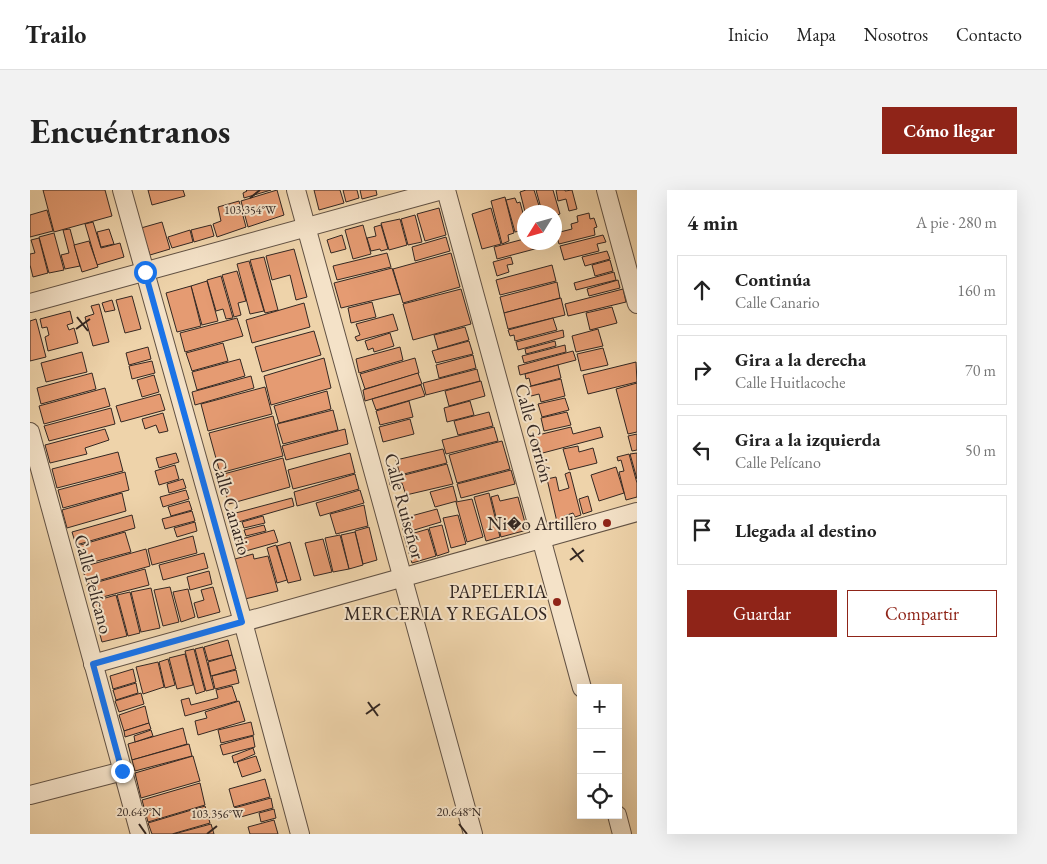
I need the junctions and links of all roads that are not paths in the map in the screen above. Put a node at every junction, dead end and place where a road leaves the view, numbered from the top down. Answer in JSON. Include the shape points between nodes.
{"nodes":[{"id":1,"x":122,"y":190,"type":"edge"},
{"id":2,"x":296,"y":190,"type":"edge"},
{"id":3,"x":442,"y":190,"type":"edge"},
{"id":4,"x":446,"y":190,"type":"edge"},
{"id":5,"x":606,"y":190,"type":"edge"},
{"id":6,"x":306,"y":227,"type":"junction"},
{"id":7,"x":145,"y":272,"type":"junction"},
{"id":8,"x":30,"y":303,"type":"edge"},
{"id":9,"x":637,"y":304,"type":"edge"},
{"id":10,"x":30,"y":432,"type":"edge"},
{"id":11,"x":637,"y":512,"type":"edge"},
{"id":12,"x":541,"y":538,"type":"junction"},
{"id":13,"x":402,"y":577,"type":"junction"},
{"id":14,"x":242,"y":622,"type":"junction"},
{"id":15,"x":93,"y":664,"type":"junction"},
{"id":16,"x":581,"y":684,"type":"edge"},
{"id":17,"x":122,"y":771,"type":"junction"},
{"id":18,"x":30,"y":795,"type":"edge"},
{"id":19,"x":618,"y":819,"type":"edge"},
{"id":20,"x":140,"y":834,"type":"edge"},
{"id":21,"x":300,"y":834,"type":"edge"},
{"id":22,"x":473,"y":834,"type":"edge"},
{"id":23,"x":622,"y":834,"type":"edge"}],
"edges":[{"from":1,"to":7,"type":"street","name":"Calle Canario"},
{"from":2,"to":6,"type":"street","name":"Calle Ruiseñor"},
{"from":3,"to":6,"type":"street"},
{"from":4,"to":12,"type":"street","name":"Calle Gorrión"},
{"from":5,"to":9,"type":"street"},
{"from":6,"to":7,"type":"street"},
{"from":6,"to":13,"type":"street","name":"Calle Ruiseñor"},
{"from":7,"to":8,"type":"street"},
{"from":7,"to":14,"type":"street","name":"Calle Canario"},
{"from":10,"to":15,"type":"street","name":"Calle Pelícano"},
{"from":11,"to":12,"type":"street"},
{"from":12,"to":13,"type":"street"},
{"from":12,"to":16,"type":"street","name":"Calle Gorrión"},
{"from":13,"to":14,"type":"street"},
{"from":13,"to":22,"type":"street","name":"Calle Ruiseñor"},
{"from":14,"to":15,"type":"street"},
{"from":14,"to":21,"type":"street","name":"Calle Canario"},
{"from":15,"to":17,"type":"street","name":"Calle Pelícano"},
{"from":17,"to":18,"type":"street"},
{"from":17,"to":20,"type":"street","name":"Calle Pelícano"},
{"from":19,"to":23,"type":"street"}]}
